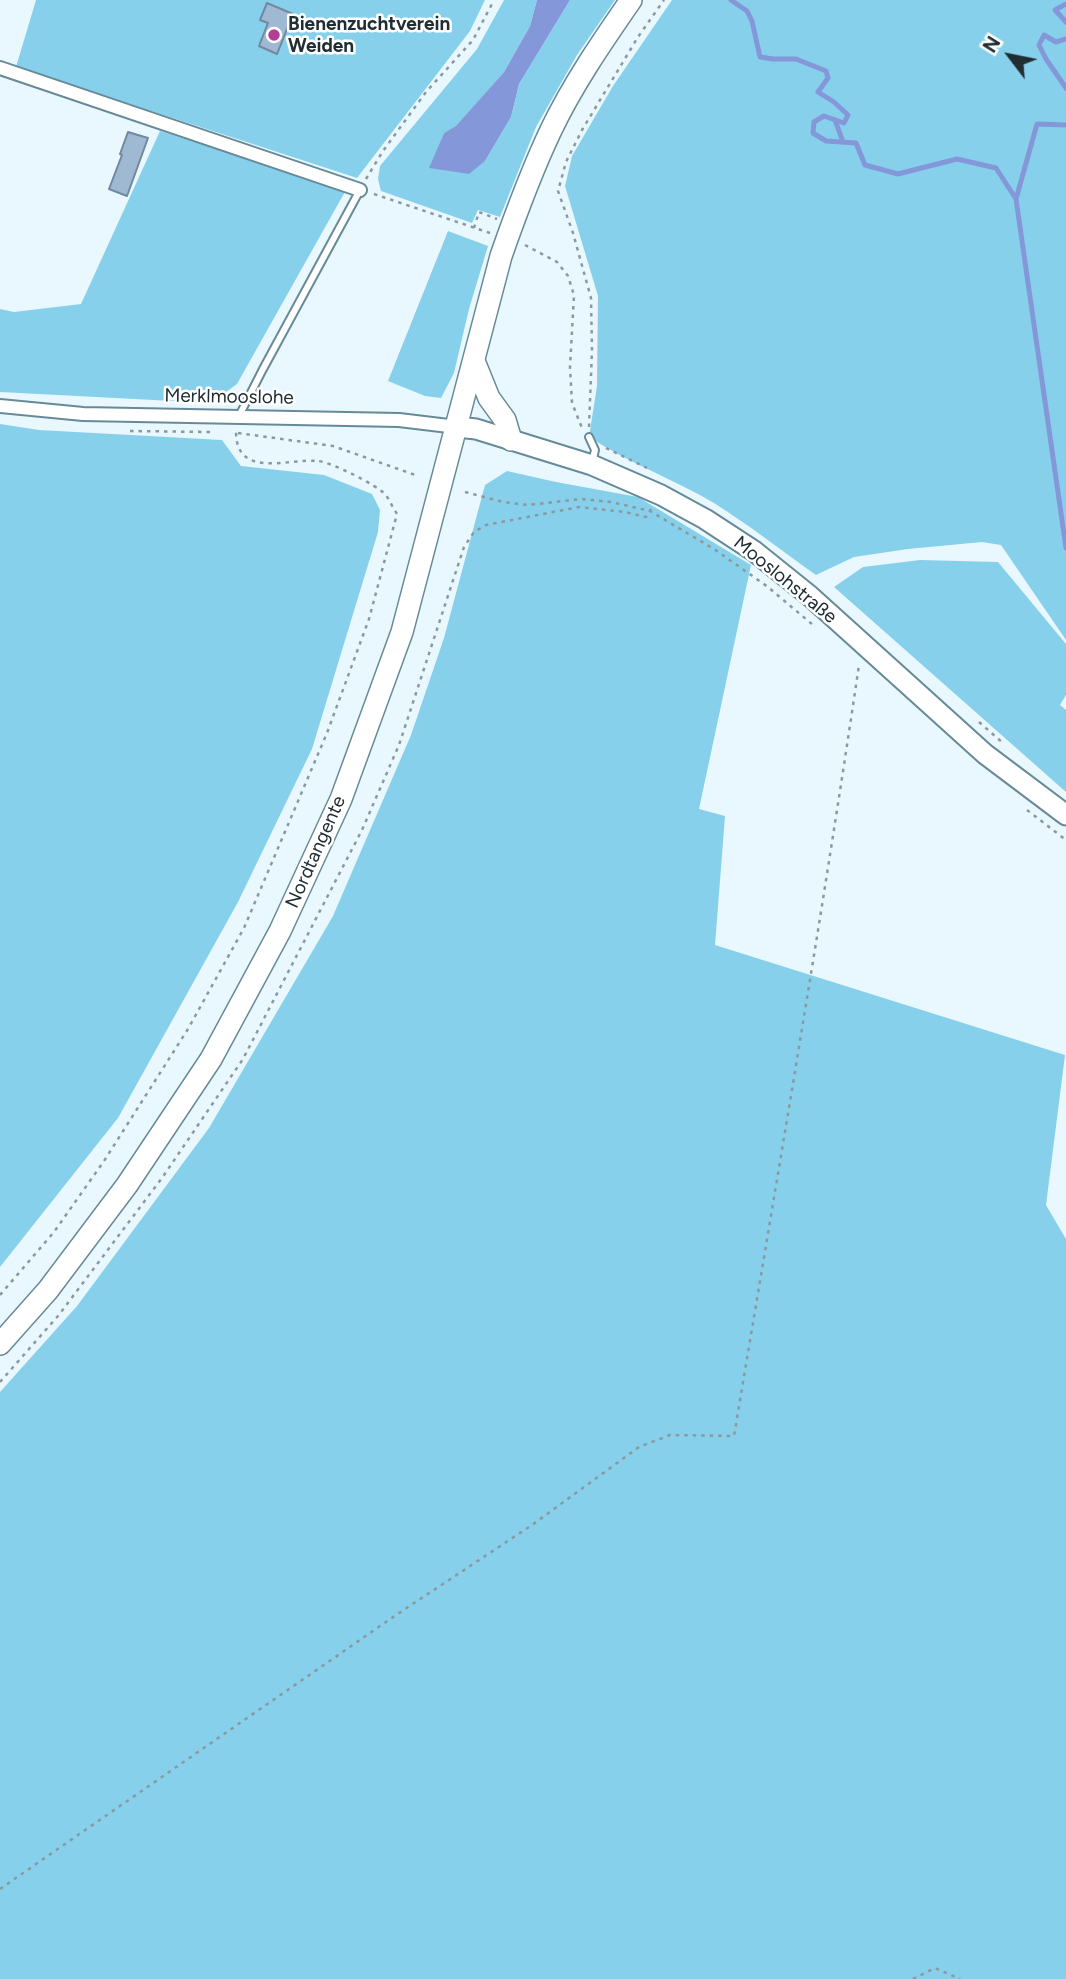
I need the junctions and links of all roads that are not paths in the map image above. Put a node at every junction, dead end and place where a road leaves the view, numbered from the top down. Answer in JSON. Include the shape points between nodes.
{"nodes":[{"id":1,"x":631,"y":0,"type":"edge"},
{"id":2,"x":0,"y":68,"type":"edge"},
{"id":3,"x":360,"y":190,"type":"joint"},
{"id":4,"x":474,"y":361,"type":"junction"},
{"id":5,"x":0,"y":406,"type":"edge"},
{"id":6,"x":239,"y":416,"type":"junction"},
{"id":7,"x":457,"y":427,"type":"junction"},
{"id":8,"x":589,"y":437,"type":"road end"},
{"id":9,"x":511,"y":440,"type":"junction"},
{"id":10,"x":592,"y":465,"type":"junction"},
{"id":11,"x":1066,"y":815,"type":"edge"},
{"id":12,"x":0,"y":1344,"type":"edge"}],
"edges":[{"from":1,"to":4,"type":"main road","name":"Nordtangente","via":[[552,129],[512,224]]},
{"from":2,"to":3,"type":"street"},
{"from":3,"to":6,"type":"lane"},
{"from":4,"to":7,"type":"main road","name":"Nordtangente"},
{"from":4,"to":9,"type":"main road"},
{"from":5,"to":6,"type":"street","name":"Merklmooslohe","via":[[83,414]]},
{"from":6,"to":7,"type":"street","name":"Merklmooslohe","via":[[399,420]]},
{"from":7,"to":9,"type":"street","name":"Mooslohstraße"},
{"from":7,"to":12,"type":"main road","name":"Nordtangente","via":[[402,632],[341,799],[280,931],[211,1059],[127,1185],[48,1290]]},
{"from":8,"to":10,"type":"lane","via":[[595,450]]},
{"from":9,"to":10,"type":"street","name":"Mooslohstraße"},
{"from":10,"to":11,"type":"street","name":"Mooslohstraße","via":[[656,503],[705,519],[754,551],[985,754]]}]}
